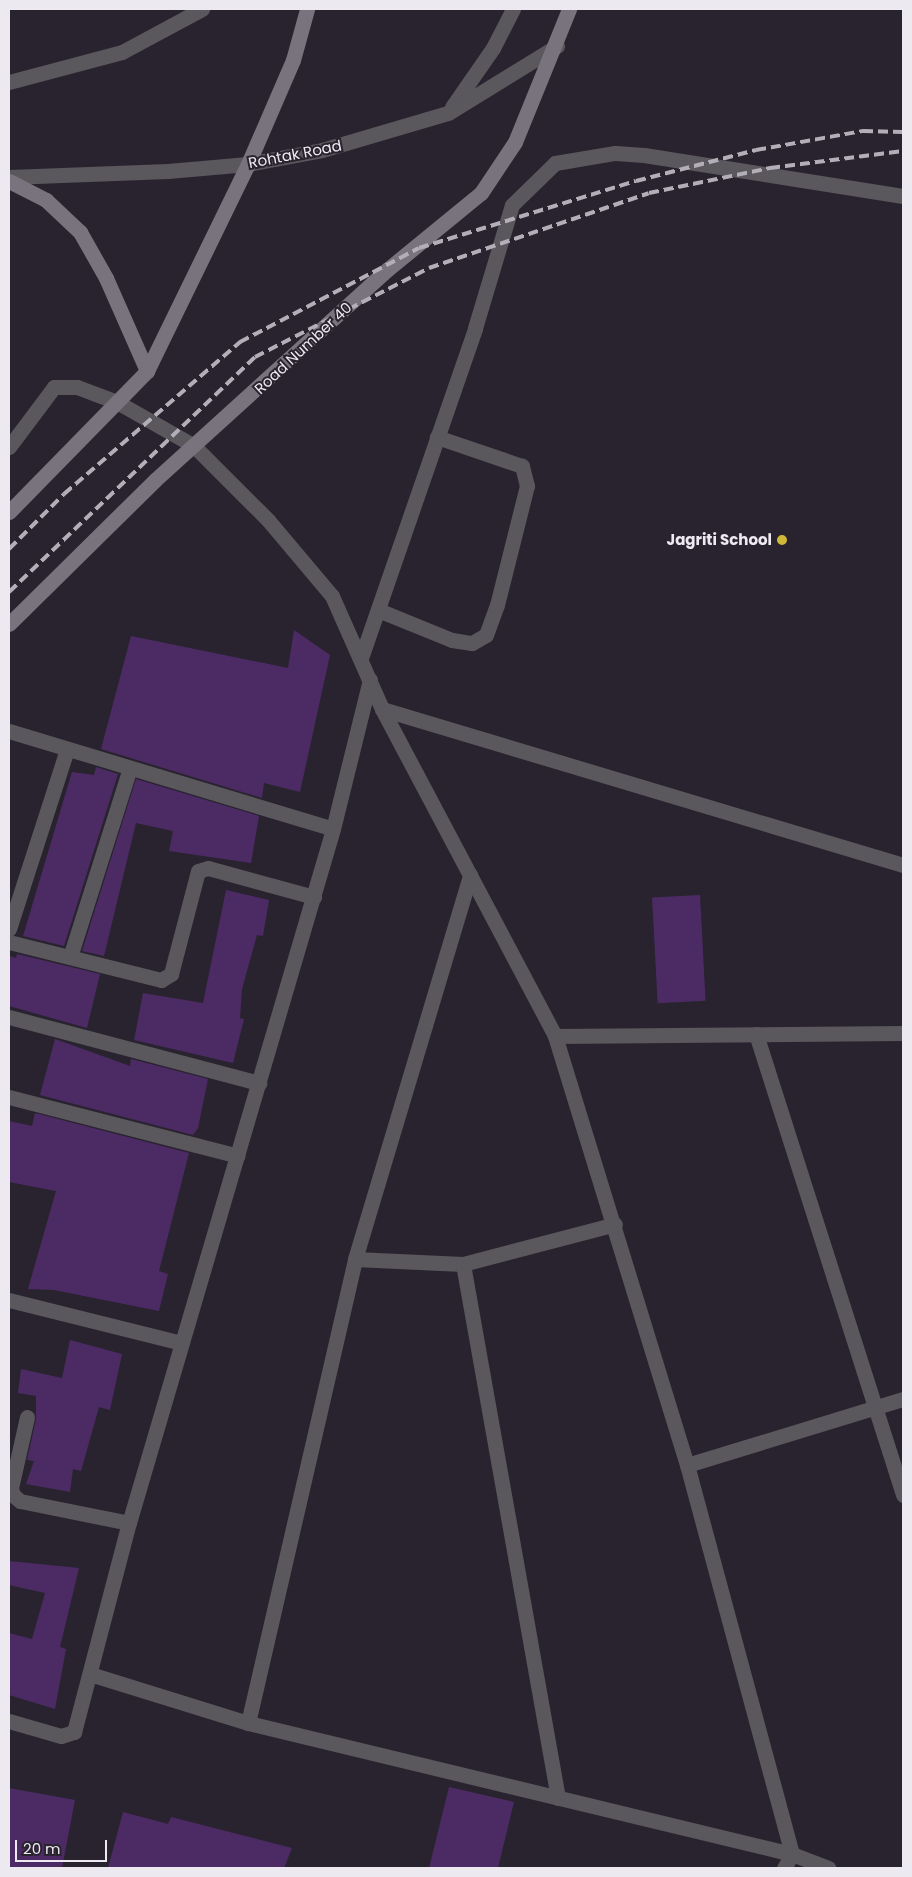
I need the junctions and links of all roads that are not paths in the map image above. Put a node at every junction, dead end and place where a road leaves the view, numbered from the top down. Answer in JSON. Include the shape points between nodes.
{"nodes":[{"id":1,"x":202,"y":9,"type":"edge"},
{"id":2,"x":307,"y":9,"type":"edge"},
{"id":3,"x":513,"y":9,"type":"edge"},
{"id":4,"x":570,"y":9,"type":"edge"},
{"id":5,"x":557,"y":46,"type":"junction"},
{"id":6,"x":9,"y":82,"type":"edge"},
{"id":7,"x":448,"y":113,"type":"junction"},
{"id":8,"x":248,"y":164,"type":"junction"},
{"id":9,"x":9,"y":177,"type":"edge"},
{"id":10,"x":9,"y":181,"type":"edge"},
{"id":11,"x":903,"y":196,"type":"edge"},
{"id":12,"x":147,"y":371,"type":"junction"},
{"id":13,"x":117,"y":402,"type":"junction"},
{"id":14,"x":437,"y":437,"type":"junction"},
{"id":15,"x":194,"y":446,"type":"junction"},
{"id":16,"x":9,"y":447,"type":"edge"},
{"id":17,"x":9,"y":512,"type":"edge"},
{"id":18,"x":378,"y":610,"type":"junction"},
{"id":19,"x":9,"y":624,"type":"edge"},
{"id":20,"x":361,"y":658,"type":"junction"},
{"id":21,"x":370,"y":679,"type":"junction"},
{"id":22,"x":382,"y":709,"type":"junction"},
{"id":23,"x":9,"y":731,"type":"edge"},
{"id":24,"x":66,"y":748,"type":"junction"},
{"id":25,"x":130,"y":768,"type":"junction"},
{"id":26,"x":333,"y":829,"type":"junction"},
{"id":27,"x":903,"y":866,"type":"edge"},
{"id":28,"x":470,"y":875,"type":"junction"},
{"id":29,"x":314,"y":897,"type":"junction"},
{"id":30,"x":9,"y":929,"type":"edge"},
{"id":31,"x":9,"y":942,"type":"edge"},
{"id":32,"x":70,"y":957,"type":"junction"},
{"id":33,"x":9,"y":1017,"type":"edge"},
{"id":34,"x":903,"y":1033,"type":"edge"},
{"id":35,"x":756,"y":1034,"type":"junction"},
{"id":36,"x":555,"y":1036,"type":"junction"},
{"id":37,"x":260,"y":1083,"type":"junction"},
{"id":38,"x":9,"y":1097,"type":"edge"},
{"id":39,"x":238,"y":1156,"type":"junction"},
{"id":40,"x":615,"y":1224,"type":"junction"},
{"id":41,"x":355,"y":1259,"type":"junction"},
{"id":42,"x":463,"y":1264,"type":"junction"},
{"id":43,"x":9,"y":1300,"type":"edge"},
{"id":44,"x":182,"y":1343,"type":"junction"},
{"id":45,"x":903,"y":1399,"type":"edge"},
{"id":46,"x":874,"y":1408,"type":"junction"},
{"id":47,"x":27,"y":1418,"type":"dead end"},
{"id":48,"x":687,"y":1465,"type":"junction"},
{"id":49,"x":903,"y":1495,"type":"edge"},
{"id":50,"x":129,"y":1522,"type":"junction"},
{"id":51,"x":90,"y":1674,"type":"junction"},
{"id":52,"x":9,"y":1721,"type":"edge"},
{"id":53,"x":248,"y":1723,"type":"junction"},
{"id":54,"x":558,"y":1798,"type":"junction"},
{"id":55,"x":792,"y":1854,"type":"junction"},
{"id":56,"x":784,"y":1868,"type":"edge"},
{"id":57,"x":828,"y":1868,"type":"edge"}],
"edges":[{"from":1,"to":6,"type":"street","via":[[122,52]]},
{"from":2,"to":8,"type":"main road","via":[[293,60]]},
{"from":3,"to":7,"type":"street","via":[[493,48]]},
{"from":4,"to":5,"type":"main road","name":"Road Number 40"},
{"from":5,"to":7,"type":"street","name":"Rohtak Road"},
{"from":5,"to":15,"type":"main road","name":"Road Number 40","via":[[514,142],[481,193],[388,269]]},
{"from":7,"to":8,"type":"street","name":"Rohtak Road","via":[[371,138]]},
{"from":8,"to":9,"type":"street","name":"Rohtak Road","via":[[101,176]]},
{"from":8,"to":12,"type":"main road"},
{"from":10,"to":12,"type":"main road","via":[[46,200],[80,232],[106,278]]},
{"from":11,"to":14,"type":"street","via":[[644,155],[615,153],[555,163],[512,206]]},
{"from":12,"to":13,"type":"main road"},
{"from":13,"to":15,"type":"street"},
{"from":13,"to":16,"type":"street","via":[[76,387],[54,387]]},
{"from":13,"to":17,"type":"main road"},
{"from":14,"to":18,"type":"street"},
{"from":14,"to":18,"type":"street","via":[[522,466],[527,486],[486,635],[472,643],[452,640]]},
{"from":15,"to":19,"type":"main road","name":"Road Number 40"},
{"from":15,"to":20,"type":"street","via":[[268,520],[315,574],[332,596]]},
{"from":18,"to":20,"type":"street"},
{"from":20,"to":21,"type":"street"},
{"from":21,"to":22,"type":"street"},
{"from":21,"to":26,"type":"street"},
{"from":22,"to":27,"type":"street"},
{"from":22,"to":28,"type":"street"},
{"from":23,"to":24,"type":"street"},
{"from":24,"to":25,"type":"street"},
{"from":24,"to":30,"type":"street"},
{"from":25,"to":26,"type":"street"},
{"from":25,"to":32,"type":"street"},
{"from":26,"to":29,"type":"street"},
{"from":28,"to":36,"type":"street"},
{"from":28,"to":41,"type":"street"},
{"from":29,"to":32,"type":"street","via":[[208,868],[198,871],[193,878],[171,974],[160,980]]},
{"from":29,"to":37,"type":"street"},
{"from":31,"to":32,"type":"street"},
{"from":33,"to":37,"type":"street"},
{"from":34,"to":35,"type":"street"},
{"from":35,"to":36,"type":"street"},
{"from":35,"to":46,"type":"street"},
{"from":36,"to":40,"type":"street"},
{"from":37,"to":39,"type":"street"},
{"from":38,"to":39,"type":"street"},
{"from":39,"to":44,"type":"street"},
{"from":40,"to":42,"type":"street"},
{"from":40,"to":48,"type":"street"},
{"from":41,"to":42,"type":"street"},
{"from":41,"to":53,"type":"street"},
{"from":42,"to":54,"type":"street"},
{"from":43,"to":44,"type":"street"},
{"from":44,"to":50,"type":"street"},
{"from":45,"to":46,"type":"street"},
{"from":46,"to":48,"type":"street"},
{"from":46,"to":49,"type":"street"},
{"from":47,"to":50,"type":"street","via":[[11,1488],[13,1495],[20,1501]]},
{"from":48,"to":55,"type":"street"},
{"from":50,"to":51,"type":"street"},
{"from":51,"to":52,"type":"street","via":[[74,1732],[70,1735]]},
{"from":51,"to":53,"type":"street"},
{"from":53,"to":54,"type":"street"},
{"from":54,"to":55,"type":"street"},
{"from":55,"to":56,"type":"street"},
{"from":55,"to":57,"type":"street"}]}
